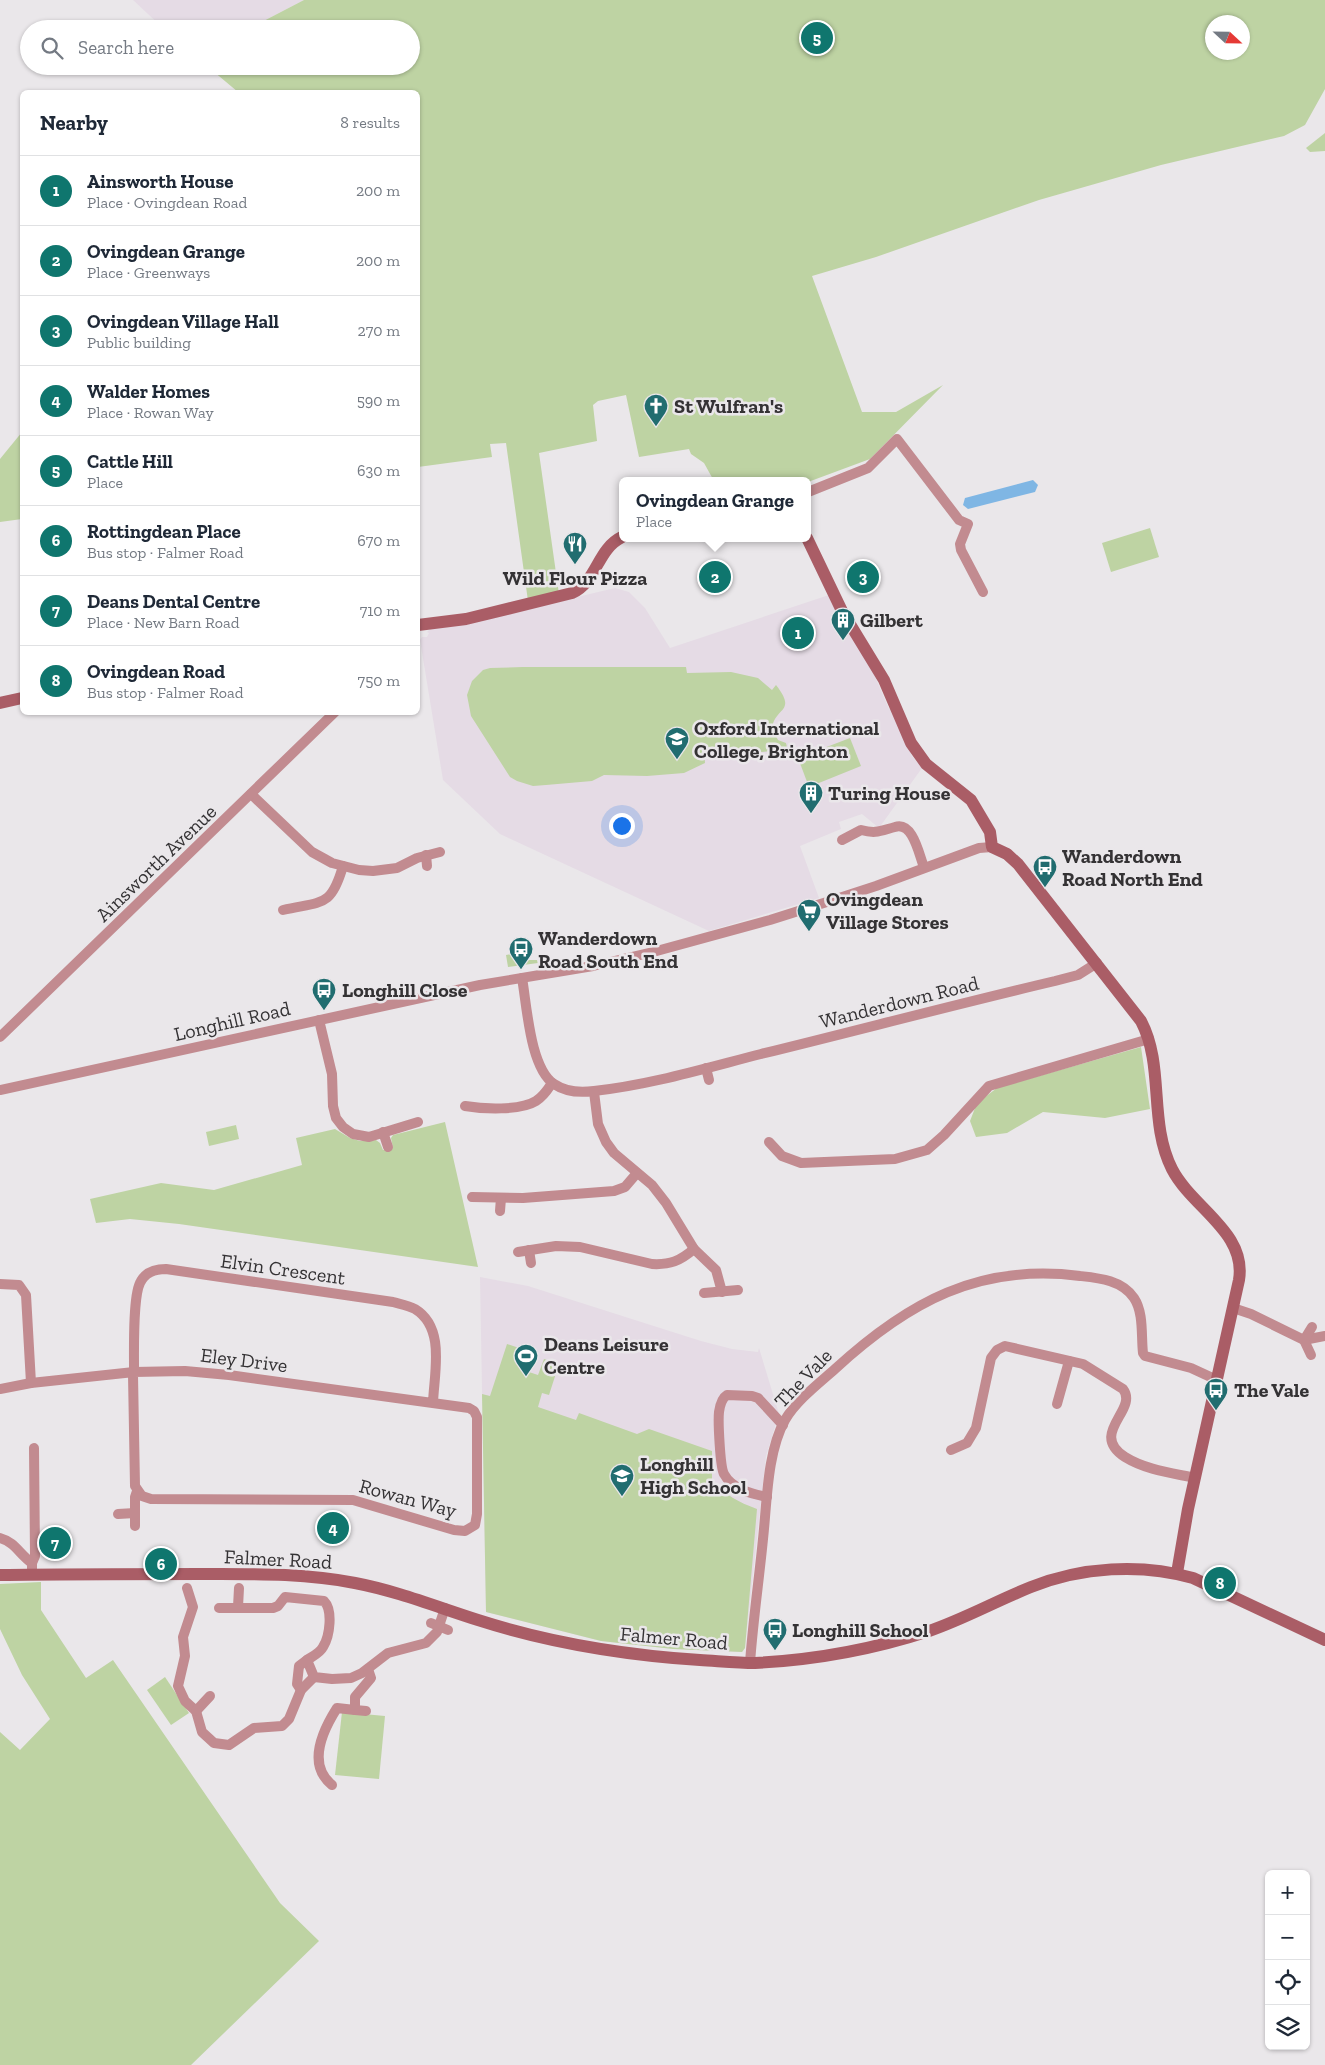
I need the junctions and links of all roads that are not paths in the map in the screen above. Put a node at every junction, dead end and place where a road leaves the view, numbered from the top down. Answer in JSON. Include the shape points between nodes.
{"nodes":[{"id":1,"x":811,"y":491,"type":"edge"},
{"id":2,"x":619,"y":538,"type":"edge"},
{"id":3,"x":810,"y":542,"type":"edge"},
{"id":4,"x":984,"y":592,"type":"dead end"},
{"id":5,"x":420,"y":625,"type":"edge"},
{"id":6,"x":20,"y":699,"type":"edge"},
{"id":7,"x":0,"y":704,"type":"edge"},
{"id":8,"x":332,"y":715,"type":"edge"},
{"id":9,"x":251,"y":794,"type":"junction"},
{"id":10,"x":842,"y":840,"type":"dead end"},
{"id":11,"x":992,"y":847,"type":"junction"},
{"id":12,"x":440,"y":852,"type":"dead end"},
{"id":13,"x":426,"y":855,"type":"junction"},
{"id":14,"x":343,"y":866,"type":"junction"},
{"id":15,"x":427,"y":866,"type":"dead end"},
{"id":16,"x":924,"y":867,"type":"junction"},
{"id":17,"x":283,"y":910,"type":"dead end"},
{"id":18,"x":1097,"y":963,"type":"junction"},
{"id":19,"x":522,"y":978,"type":"junction"},
{"id":20,"x":320,"y":1020,"type":"junction"},
{"id":21,"x":0,"y":1037,"type":"edge"},
{"id":22,"x":1149,"y":1039,"type":"junction"},
{"id":23,"x":706,"y":1068,"type":"junction"},
{"id":24,"x":709,"y":1080,"type":"dead end"},
{"id":25,"x":552,"y":1083,"type":"junction"},
{"id":26,"x":0,"y":1090,"type":"edge"},
{"id":27,"x":594,"y":1092,"type":"junction"},
{"id":28,"x":465,"y":1106,"type":"dead end"},
{"id":29,"x":418,"y":1122,"type":"dead end"},
{"id":30,"x":383,"y":1132,"type":"junction"},
{"id":31,"x":769,"y":1142,"type":"dead end"},
{"id":32,"x":388,"y":1147,"type":"dead end"},
{"id":33,"x":637,"y":1173,"type":"junction"},
{"id":34,"x":472,"y":1197,"type":"dead end"},
{"id":35,"x":501,"y":1198,"type":"junction"},
{"id":36,"x":500,"y":1211,"type":"dead end"},
{"id":37,"x":694,"y":1249,"type":"junction"},
{"id":38,"x":529,"y":1250,"type":"junction"},
{"id":39,"x":518,"y":1252,"type":"dead end"},
{"id":40,"x":531,"y":1263,"type":"dead end"},
{"id":41,"x":0,"y":1284,"type":"edge"},
{"id":42,"x":738,"y":1290,"type":"dead end"},
{"id":43,"x":722,"y":1292,"type":"junction"},
{"id":44,"x":704,"y":1293,"type":"dead end"},
{"id":45,"x":1233,"y":1308,"type":"junction"},
{"id":46,"x":1312,"y":1327,"type":"dead end"},
{"id":47,"x":1325,"y":1336,"type":"edge"},
{"id":48,"x":1304,"y":1340,"type":"junction"},
{"id":49,"x":1311,"y":1355,"type":"dead end"},
{"id":50,"x":1069,"y":1361,"type":"junction"},
{"id":51,"x":134,"y":1372,"type":"junction"},
{"id":52,"x":1217,"y":1380,"type":"junction"},
{"id":53,"x":31,"y":1383,"type":"junction"},
{"id":54,"x":0,"y":1389,"type":"edge"},
{"id":55,"x":433,"y":1403,"type":"junction"},
{"id":56,"x":1057,"y":1404,"type":"dead end"},
{"id":57,"x":477,"y":1419,"type":"joint"},
{"id":58,"x":783,"y":1425,"type":"junction"},
{"id":59,"x":34,"y":1448,"type":"dead end"},
{"id":60,"x":951,"y":1450,"type":"dead end"},
{"id":61,"x":1195,"y":1478,"type":"junction"},
{"id":62,"x":137,"y":1491,"type":"junction"},
{"id":63,"x":767,"y":1497,"type":"junction"},
{"id":64,"x":135,"y":1513,"type":"junction"},
{"id":65,"x":118,"y":1514,"type":"dead end"},
{"id":66,"x":135,"y":1526,"type":"dead end"},
{"id":67,"x":0,"y":1538,"type":"edge"},
{"id":68,"x":32,"y":1569,"type":"junction"},
{"id":69,"x":1177,"y":1573,"type":"junction"},
{"id":70,"x":0,"y":1575,"type":"edge"},
{"id":71,"x":187,"y":1588,"type":"dead end"},
{"id":72,"x":239,"y":1588,"type":"dead end"},
{"id":73,"x":238,"y":1607,"type":"junction"},
{"id":74,"x":220,"y":1608,"type":"dead end"},
{"id":75,"x":444,"y":1608,"type":"junction"},
{"id":76,"x":1325,"y":1640,"type":"edge"},
{"id":77,"x":308,"y":1660,"type":"junction"},
{"id":78,"x":750,"y":1663,"type":"junction"},
{"id":79,"x":368,"y":1669,"type":"junction"},
{"id":80,"x":314,"y":1677,"type":"junction"},
{"id":81,"x":301,"y":1690,"type":"junction"},
{"id":82,"x":210,"y":1696,"type":"dead end"},
{"id":83,"x":354,"y":1710,"type":"junction"},
{"id":84,"x":196,"y":1711,"type":"junction"},
{"id":85,"x":366,"y":1711,"type":"dead end"},
{"id":86,"x":332,"y":1785,"type":"dead end"}],
"edges":[{"from":1,"to":4,"type":"street","via":[[868,468],[897,439],[959,520],[968,524],[960,544],[961,550]]},
{"from":2,"to":5,"type":"street","via":[[608,547],[589,580],[572,593],[466,619]]},
{"from":3,"to":11,"type":"street","via":[[842,611],[884,680],[911,743],[926,764],[970,800],[990,832]]},
{"from":6,"to":7,"type":"street"},
{"from":8,"to":9,"type":"street","name":"Ainsworth Avenue"},
{"from":9,"to":14,"type":"street","via":[[317,856]]},
{"from":9,"to":21,"type":"street","name":"Ainsworth Avenue"},
{"from":10,"to":16,"type":"street","via":[[860,825],[878,833],[898,826],[906,828]]},
{"from":11,"to":16,"type":"street","name":"Longhill Road","via":[[978,848]]},
{"from":11,"to":18,"type":"street","via":[[1018,864]]},
{"from":12,"to":13,"type":"street"},
{"from":13,"to":14,"type":"street","via":[[404,866],[383,870],[363,871]]},
{"from":13,"to":15,"type":"street"},
{"from":14,"to":17,"type":"street","via":[[331,896],[313,908]]},
{"from":16,"to":19,"type":"street","name":"Longhill Road","via":[[876,886],[731,931],[599,964]]},
{"from":18,"to":22,"type":"street","via":[[1141,1021]]},
{"from":18,"to":23,"type":"street","name":"Wanderdown Road","via":[[1078,975]]},
{"from":19,"to":20,"type":"street","name":"Longhill Road"},
{"from":19,"to":25,"type":"street","via":[[536,1059]]},
{"from":20,"to":26,"type":"street","name":"Longhill Road"},
{"from":20,"to":30,"type":"street","via":[[332,1074],[333,1106],[339,1123],[359,1136],[369,1137]]},
{"from":22,"to":31,"type":"street","via":[[989,1086],[927,1150],[895,1159],[801,1163],[782,1156]]},
{"from":22,"to":45,"type":"street","via":[[1159,1130],[1171,1168],[1191,1197],[1228,1234],[1237,1251],[1240,1274]]},
{"from":23,"to":24,"type":"street"},
{"from":23,"to":27,"type":"street","name":"Wanderdown Road"},
{"from":25,"to":27,"type":"street","name":"Wanderdown Road","via":[[574,1092]]},
{"from":25,"to":28,"type":"street","via":[[540,1098],[526,1105]]},
{"from":27,"to":33,"type":"street","via":[[603,1138],[614,1153]]},
{"from":29,"to":30,"type":"street"},
{"from":30,"to":32,"type":"street"},
{"from":33,"to":35,"type":"street","via":[[625,1187],[614,1191]]},
{"from":33,"to":37,"type":"street","via":[[666,1203]]},
{"from":34,"to":35,"type":"street"},
{"from":35,"to":36,"type":"street"},
{"from":37,"to":38,"type":"street","via":[[679,1260],[662,1265],[580,1247]]},
{"from":37,"to":43,"type":"street","via":[[716,1270]]},
{"from":38,"to":39,"type":"street"},
{"from":38,"to":40,"type":"street"},
{"from":41,"to":53,"type":"street","via":[[19,1285],[26,1294]]},
{"from":42,"to":43,"type":"street"},
{"from":43,"to":44,"type":"street"},
{"from":45,"to":48,"type":"street"},
{"from":45,"to":52,"type":"street"},
{"from":46,"to":48,"type":"street"},
{"from":47,"to":48,"type":"street"},
{"from":48,"to":49,"type":"street"},
{"from":50,"to":56,"type":"street"},
{"from":50,"to":60,"type":"street","via":[[1005,1346],[997,1350],[991,1358],[976,1428],[968,1443]]},
{"from":50,"to":61,"type":"street","via":[[1084,1364],[1126,1393],[1125,1406],[1111,1432],[1119,1452],[1148,1468]]},
{"from":51,"to":53,"type":"street","name":"Eley Drive"},
{"from":51,"to":55,"type":"street","name":"Eley Drive","via":[[160,1370],[229,1375]]},
{"from":51,"to":55,"type":"street","name":"Elvin Crescent","via":[[138,1286],[150,1271],[166,1270],[393,1302],[413,1308],[427,1320],[435,1338]]},
{"from":51,"to":62,"type":"street","via":[[134,1483]]},
{"from":52,"to":58,"type":"street","name":"The Vale","via":[[1190,1368],[1145,1356],[1139,1310],[1135,1299],[1121,1286],[1090,1277],[1018,1274],[983,1280],[937,1295],[894,1321],[827,1376],[792,1410]]},
{"from":52,"to":61,"type":"street"},
{"from":53,"to":54,"type":"street","name":"Eley Drive"},
{"from":55,"to":57,"type":"street","name":"Eley Drive","via":[[470,1408]]},
{"from":57,"to":62,"type":"street","name":"Rowan Way","via":[[477,1520],[472,1528],[465,1531],[353,1500],[151,1499]]},
{"from":58,"to":63,"type":"street","name":"The Vale"},
{"from":58,"to":63,"type":"street","via":[[758,1398],[750,1395],[727,1395],[723,1398],[719,1412],[724,1474],[741,1489]]},
{"from":59,"to":68,"type":"street","via":[[35,1556]]},
{"from":61,"to":69,"type":"street"},
{"from":62,"to":64,"type":"street"},
{"from":63,"to":78,"type":"street","name":"The Vale"},
{"from":64,"to":65,"type":"street"},
{"from":64,"to":66,"type":"street"},
{"from":67,"to":68,"type":"street","via":[[11,1542]]},
{"from":68,"to":70,"type":"street","name":"Falmer Road"},
{"from":68,"to":75,"type":"street","name":"Falmer Road","via":[[305,1576],[383,1589]]},
{"from":69,"to":76,"type":"street","name":"Falmer Road"},
{"from":69,"to":78,"type":"street","name":"Falmer Road","via":[[1118,1568],[1087,1573],[1033,1586],[957,1621],[889,1643]]},
{"from":71,"to":84,"type":"street","via":[[193,1607],[182,1637],[185,1656],[178,1683],[181,1694]]},
{"from":72,"to":73,"type":"street"},
{"from":73,"to":74,"type":"street","via":[[234,1610]]},
{"from":73,"to":77,"type":"street","via":[[273,1608],[285,1597],[325,1601],[329,1611],[325,1642],[322,1649]]},
{"from":75,"to":78,"type":"street","name":"Falmer Road","via":[[509,1629],[575,1645],[644,1656]]},
{"from":75,"to":79,"type":"street","via":[[436,1635],[426,1643],[388,1653]]},
{"from":77,"to":80,"type":"street"},
{"from":77,"to":81,"type":"street","via":[[299,1666],[297,1684]]},
{"from":79,"to":80,"type":"street","via":[[351,1678]]},
{"from":79,"to":83,"type":"street","via":[[371,1678],[356,1697]]},
{"from":80,"to":81,"type":"street"},
{"from":81,"to":84,"type":"street","via":[[286,1723],[277,1728],[254,1728],[229,1745],[214,1743],[204,1735],[199,1728]]},
{"from":82,"to":84,"type":"street"},
{"from":83,"to":85,"type":"street"},
{"from":83,"to":86,"type":"street","via":[[337,1708],[321,1737],[321,1768]]}]}
